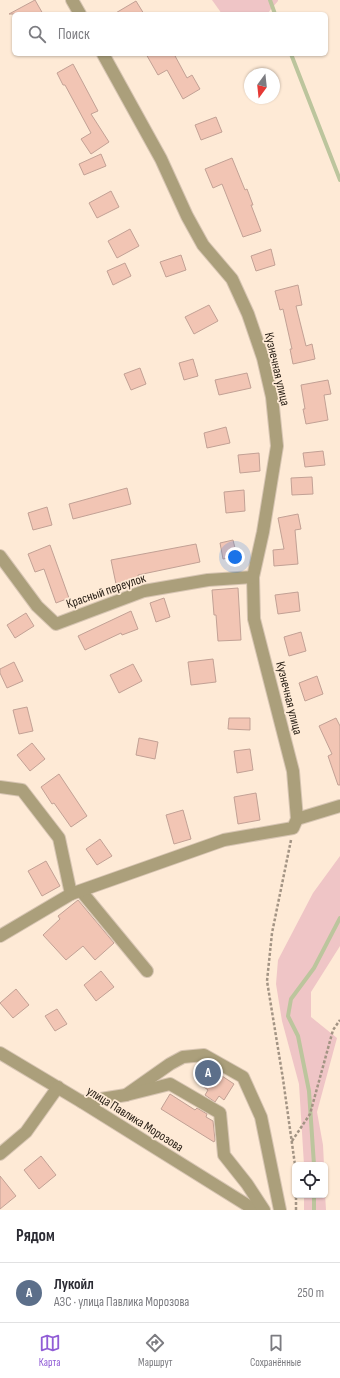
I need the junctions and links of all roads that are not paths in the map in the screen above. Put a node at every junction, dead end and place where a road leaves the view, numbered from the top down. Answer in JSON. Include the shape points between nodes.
{"nodes":[{"id":1,"x":72,"y":0,"type":"edge"},
{"id":2,"x":79,"y":12,"type":"edge"},
{"id":3,"x":104,"y":56,"type":"edge"},
{"id":4,"x":0,"y":556,"type":"edge"},
{"id":5,"x":253,"y":577,"type":"junction"},
{"id":6,"x":0,"y":786,"type":"edge"},
{"id":7,"x":340,"y":806,"type":"edge"},
{"id":8,"x":295,"y":823,"type":"junction"},
{"id":9,"x":76,"y":893,"type":"junction"},
{"id":10,"x":0,"y":936,"type":"edge"},
{"id":11,"x":146,"y":971,"type":"dead end"},
{"id":12,"x":0,"y":1053,"type":"edge"},
{"id":13,"x":58,"y":1087,"type":"junction"},
{"id":14,"x":126,"y":1095,"type":"junction"},
{"id":15,"x":82,"y":1102,"type":"junction"},
{"id":16,"x":0,"y":1154,"type":"edge"},
{"id":17,"x":250,"y":1209,"type":"edge"},
{"id":18,"x":264,"y":1210,"type":"edge"},
{"id":19,"x":280,"y":1210,"type":"edge"}],
"edges":[{"from":1,"to":2,"type":"street"},
{"from":3,"to":5,"type":"street","name":"Кузнечная улица","via":[[161,158],[203,245],[232,279],[248,314],[263,358],[272,397],[277,446]]},
{"from":4,"to":5,"type":"street","name":"Красный переулок","via":[[37,606],[56,624],[144,591],[208,580]]},
{"from":5,"to":8,"type":"street","name":"Кузнечная улица","via":[[254,619],[293,771]]},
{"from":6,"to":9,"type":"street","via":[[22,790],[59,838]]},
{"from":7,"to":8,"type":"street"},
{"from":8,"to":9,"type":"street","via":[[224,840]]},
{"from":9,"to":10,"type":"street"},
{"from":9,"to":11,"type":"street"},
{"from":12,"to":13,"type":"street","name":"улица Павлика Морозова"},
{"from":13,"to":15,"type":"street","name":"улица Павлика Морозова"},
{"from":13,"to":16,"type":"street","via":[[26,1132]]},
{"from":14,"to":15,"type":"street"},
{"from":14,"to":18,"type":"street","via":[[170,1084],[220,1113],[224,1156]]},
{"from":14,"to":19,"type":"street","via":[[183,1057],[204,1055],[243,1077],[261,1117]]},
{"from":15,"to":17,"type":"street","name":"улица Павлика Морозова"}]}
